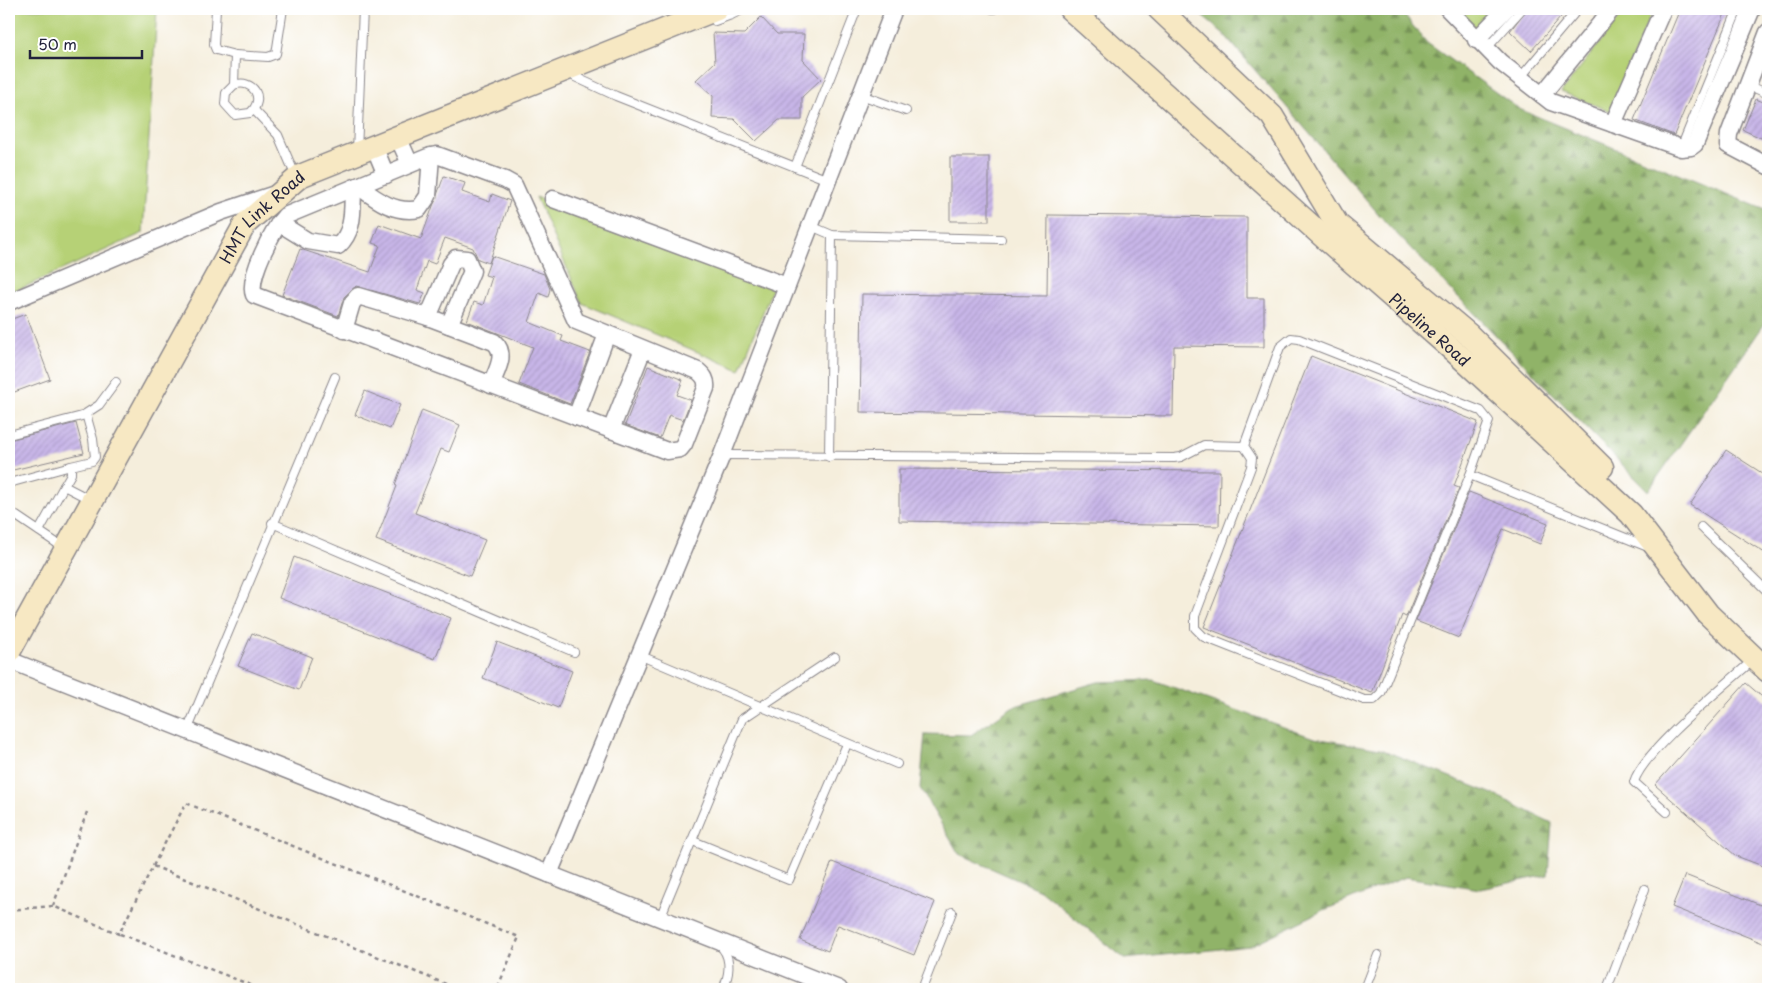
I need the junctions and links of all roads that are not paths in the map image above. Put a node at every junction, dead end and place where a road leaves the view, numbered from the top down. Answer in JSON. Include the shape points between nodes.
{"nodes":[{"id":1,"x":216,"y":9,"type":"edge"},
{"id":2,"x":283,"y":9,"type":"edge"},
{"id":3,"x":363,"y":9,"type":"edge"},
{"id":4,"x":744,"y":9,"type":"edge"},
{"id":5,"x":857,"y":9,"type":"edge"},
{"id":6,"x":894,"y":9,"type":"edge"},
{"id":7,"x":1070,"y":9,"type":"edge"},
{"id":8,"x":1159,"y":9,"type":"edge"},
{"id":9,"x":1448,"y":9,"type":"edge"},
{"id":10,"x":1506,"y":9,"type":"edge"},
{"id":11,"x":1522,"y":9,"type":"edge"},
{"id":12,"x":1578,"y":9,"type":"edge"},
{"id":13,"x":1612,"y":9,"type":"edge"},
{"id":14,"x":1663,"y":9,"type":"edge"},
{"id":15,"x":1670,"y":9,"type":"edge"},
{"id":16,"x":1738,"y":9,"type":"edge"},
{"id":17,"x":1752,"y":9,"type":"edge"},
{"id":18,"x":709,"y":18,"type":"edge"},
{"id":19,"x":1768,"y":32,"type":"edge"},
{"id":20,"x":654,"y":44,"type":"dead end"},
{"id":21,"x":1481,"y":44,"type":"junction"},
{"id":22,"x":235,"y":55,"type":"junction"},
{"id":23,"x":1519,"y":78,"type":"junction"},
{"id":24,"x":234,"y":85,"type":"junction"},
{"id":25,"x":1748,"y":85,"type":"junction"},
{"id":26,"x":1768,"y":94,"type":"edge"},
{"id":27,"x":861,"y":95,"type":"junction"},
{"id":28,"x":1542,"y":95,"type":"junction"},
{"id":29,"x":254,"y":110,"type":"junction"},
{"id":30,"x":906,"y":111,"type":"dead end"},
{"id":31,"x":1616,"y":125,"type":"junction"},
{"id":32,"x":398,"y":137,"type":"junction"},
{"id":33,"x":1681,"y":148,"type":"junction"},
{"id":34,"x":365,"y":150,"type":"junction"},
{"id":35,"x":431,"y":156,"type":"junction"},
{"id":36,"x":410,"y":164,"type":"junction"},
{"id":37,"x":1768,"y":166,"type":"edge"},
{"id":38,"x":795,"y":167,"type":"junction"},
{"id":39,"x":386,"y":175,"type":"junction"},
{"id":40,"x":828,"y":180,"type":"junction"},
{"id":41,"x":289,"y":185,"type":"junction"},
{"id":42,"x":356,"y":187,"type":"junction"},
{"id":43,"x":553,"y":199,"type":"dead end"},
{"id":44,"x":279,"y":223,"type":"junction"},
{"id":45,"x":810,"y":226,"type":"junction"},
{"id":46,"x":832,"y":235,"type":"junction"},
{"id":47,"x":1001,"y":239,"type":"dead end"},
{"id":48,"x":787,"y":286,"type":"junction"},
{"id":49,"x":9,"y":302,"type":"edge"},
{"id":50,"x":428,"y":317,"type":"junction"},
{"id":51,"x":449,"y":325,"type":"junction"},
{"id":52,"x":344,"y":330,"type":"junction"},
{"id":53,"x":607,"y":334,"type":"junction"},
{"id":54,"x":643,"y":349,"type":"junction"},
{"id":55,"x":335,"y":377,"type":"dead end"},
{"id":56,"x":116,"y":382,"type":"dead end"},
{"id":57,"x":491,"y":385,"type":"junction"},
{"id":58,"x":86,"y":414,"type":"junction"},
{"id":59,"x":576,"y":417,"type":"junction"},
{"id":60,"x":611,"y":430,"type":"junction"},
{"id":61,"x":9,"y":435,"type":"edge"},
{"id":62,"x":1244,"y":446,"type":"junction"},
{"id":63,"x":722,"y":455,"type":"junction"},
{"id":64,"x":829,"y":457,"type":"junction"},
{"id":65,"x":71,"y":466,"type":"junction"},
{"id":66,"x":1470,"y":475,"type":"junction"},
{"id":67,"x":9,"y":483,"type":"edge"},
{"id":68,"x":64,"y":486,"type":"junction"},
{"id":69,"x":93,"y":501,"type":"junction"},
{"id":70,"x":9,"y":511,"type":"edge"},
{"id":71,"x":272,"y":523,"type":"junction"},
{"id":72,"x":1701,"y":527,"type":"dead end"},
{"id":73,"x":39,"y":531,"type":"junction"},
{"id":74,"x":66,"y":549,"type":"junction"},
{"id":75,"x":1661,"y":552,"type":"junction"},
{"id":76,"x":1700,"y":591,"type":"junction"},
{"id":77,"x":1768,"y":592,"type":"edge"},
{"id":78,"x":9,"y":652,"type":"edge"},
{"id":79,"x":574,"y":652,"type":"dead end"},
{"id":80,"x":639,"y":656,"type":"junction"},
{"id":81,"x":835,"y":657,"type":"dead end"},
{"id":82,"x":1764,"y":657,"type":"edge"},
{"id":83,"x":9,"y":660,"type":"edge"},
{"id":84,"x":760,"y":707,"type":"junction"},
{"id":85,"x":187,"y":731,"type":"junction"},
{"id":86,"x":846,"y":744,"type":"junction"},
{"id":87,"x":897,"y":764,"type":"dead end"},
{"id":88,"x":1667,"y":812,"type":"dead end"},
{"id":89,"x":693,"y":841,"type":"junction"},
{"id":90,"x":549,"y":874,"type":"junction"},
{"id":91,"x":1645,"y":888,"type":"dead end"},
{"id":92,"x":952,"y":912,"type":"dead end"},
{"id":93,"x":660,"y":918,"type":"junction"},
{"id":94,"x":712,"y":939,"type":"junction"},
{"id":95,"x":1378,"y":955,"type":"dead end"},
{"id":96,"x":724,"y":986,"type":"edge"},
{"id":97,"x":740,"y":989,"type":"edge"},
{"id":98,"x":839,"y":989,"type":"edge"},
{"id":99,"x":922,"y":989,"type":"edge"},
{"id":100,"x":1365,"y":989,"type":"edge"},
{"id":101,"x":1606,"y":989,"type":"edge"}],
"edges":[{"from":1,"to":22,"type":"lane","via":[[216,50]]},
{"from":2,"to":22,"type":"lane","via":[[276,54],[272,57]]},
{"from":3,"to":34,"type":"lane"},
{"from":4,"to":18,"type":"lane"},
{"from":5,"to":38,"type":"lane"},
{"from":6,"to":27,"type":"street"},
{"from":7,"to":75,"type":"main road","name":"Pipeline Road","via":[[1572,458],[1631,514]]},
{"from":8,"to":76,"type":"main road","name":"Pipeline Road","via":[[1272,116],[1337,224],[1469,336],[1661,525]]},
{"from":9,"to":21,"type":"street"},
{"from":10,"to":21,"type":"street"},
{"from":11,"to":21,"type":"lane"},
{"from":12,"to":23,"type":"lane"},
{"from":13,"to":28,"type":"street"},
{"from":14,"to":31,"type":"street"},
{"from":15,"to":31,"type":"lane"},
{"from":16,"to":33,"type":"lane"},
{"from":17,"to":33,"type":"street","via":[[1695,144]]},
{"from":18,"to":32,"type":"main road","name":"HMT Link Road"},
{"from":19,"to":25,"type":"street"},
{"from":20,"to":38,"type":"lane","via":[[575,76],[616,96]]},
{"from":21,"to":23,"type":"street"},
{"from":22,"to":24,"type":"lane"},
{"from":23,"to":28,"type":"street"},
{"from":24,"to":29,"type":"lane","via":[[245,83],[254,89],[258,99]]},
{"from":24,"to":29,"type":"lane","via":[[226,93],[228,108],[240,116]]},
{"from":25,"to":26,"type":"lane"},
{"from":25,"to":37,"type":"street","via":[[1729,134],[1728,146]]},
{"from":27,"to":30,"type":"lane"},
{"from":27,"to":40,"type":"street"},
{"from":28,"to":31,"type":"street","via":[[1551,102]]},
{"from":29,"to":41,"type":"lane","via":[[278,135]]},
{"from":31,"to":33,"type":"street"},
{"from":32,"to":34,"type":"main road","name":"HMT Link Road"},
{"from":32,"to":36,"type":"street"},
{"from":34,"to":39,"type":"street"},
{"from":34,"to":41,"type":"main road","name":"HMT Link Road"},
{"from":35,"to":36,"type":"street"},
{"from":35,"to":42,"type":"street","via":[[428,196],[420,208],[408,211],[382,204]]},
{"from":35,"to":53,"type":"street","via":[[445,156],[514,185],[571,313],[584,326]]},
{"from":36,"to":39,"type":"street"},
{"from":38,"to":40,"type":"lane"},
{"from":39,"to":42,"type":"street"},
{"from":40,"to":45,"type":"street"},
{"from":41,"to":49,"type":"street"},
{"from":41,"to":69,"type":"main road","name":"HMT Link Road","via":[[245,224]]},
{"from":42,"to":44,"type":"street","via":[[292,212]]},
{"from":42,"to":44,"type":"street","via":[[352,223],[345,240],[338,246],[308,241]]},
{"from":43,"to":48,"type":"street"},
{"from":44,"to":52,"type":"street","via":[[252,284],[254,295]]},
{"from":45,"to":46,"type":"lane"},
{"from":45,"to":48,"type":"street"},
{"from":46,"to":47,"type":"lane"},
{"from":46,"to":64,"type":"lane"},
{"from":48,"to":63,"type":"street"},
{"from":50,"to":51,"type":"street"},
{"from":50,"to":51,"type":"street","via":[[450,264],[456,258],[467,259],[472,271]]},
{"from":50,"to":52,"type":"street","via":[[358,296],[352,303]]},
{"from":51,"to":57,"type":"street","via":[[499,346],[501,357]]},
{"from":52,"to":57,"type":"street"},
{"from":53,"to":54,"type":"street"},
{"from":53,"to":59,"type":"street"},
{"from":54,"to":60,"type":"street"},
{"from":54,"to":60,"type":"street","via":[[698,371],[707,381],[692,426],[684,444],[674,452]]},
{"from":55,"to":71,"type":"lane"},
{"from":56,"to":58,"type":"lane","via":[[99,405]]},
{"from":57,"to":59,"type":"street"},
{"from":58,"to":61,"type":"lane"},
{"from":58,"to":65,"type":"lane","via":[[95,458]]},
{"from":59,"to":60,"type":"street"},
{"from":62,"to":64,"type":"lane","via":[[1204,445],[1174,458]]},
{"from":62,"to":66,"type":"lane","via":[[1280,347],[1291,338],[1299,339],[1487,415],[1489,426]]},
{"from":62,"to":66,"type":"lane","via":[[1252,458],[1251,468],[1195,616],[1195,628],[1204,637],[1369,701],[1381,693]]},
{"from":63,"to":64,"type":"lane"},
{"from":63,"to":80,"type":"street"},
{"from":65,"to":67,"type":"lane"},
{"from":65,"to":68,"type":"lane"},
{"from":66,"to":75,"type":"lane"},
{"from":68,"to":69,"type":"lane"},
{"from":68,"to":73,"type":"lane"},
{"from":69,"to":74,"type":"main road","name":"HMT Link Road"},
{"from":70,"to":73,"type":"lane"},
{"from":71,"to":79,"type":"lane"},
{"from":71,"to":85,"type":"lane"},
{"from":72,"to":77,"type":"lane"},
{"from":73,"to":74,"type":"lane"},
{"from":74,"to":78,"type":"main road","name":"HMT Link Road"},
{"from":75,"to":76,"type":"main road","name":"Pipeline Road"},
{"from":76,"to":82,"type":"main road","name":"Pipeline Road","via":[[1708,614]]},
{"from":80,"to":84,"type":"lane"},
{"from":80,"to":90,"type":"street"},
{"from":81,"to":84,"type":"lane"},
{"from":82,"to":88,"type":"lane","via":[[1651,754],[1636,774],[1634,782]]},
{"from":83,"to":85,"type":"street"},
{"from":84,"to":86,"type":"lane"},
{"from":84,"to":89,"type":"lane","via":[[742,720]]},
{"from":85,"to":90,"type":"street"},
{"from":86,"to":87,"type":"lane"},
{"from":86,"to":89,"type":"lane","via":[[789,880]]},
{"from":89,"to":93,"type":"lane"},
{"from":90,"to":93,"type":"street"},
{"from":91,"to":101,"type":"lane"},
{"from":92,"to":99,"type":"lane"},
{"from":93,"to":94,"type":"street"},
{"from":94,"to":96,"type":"lane","via":[[727,957],[728,975]]},
{"from":94,"to":98,"type":"street"},
{"from":95,"to":100,"type":"lane"},
{"from":96,"to":97,"type":"lane"}]}
